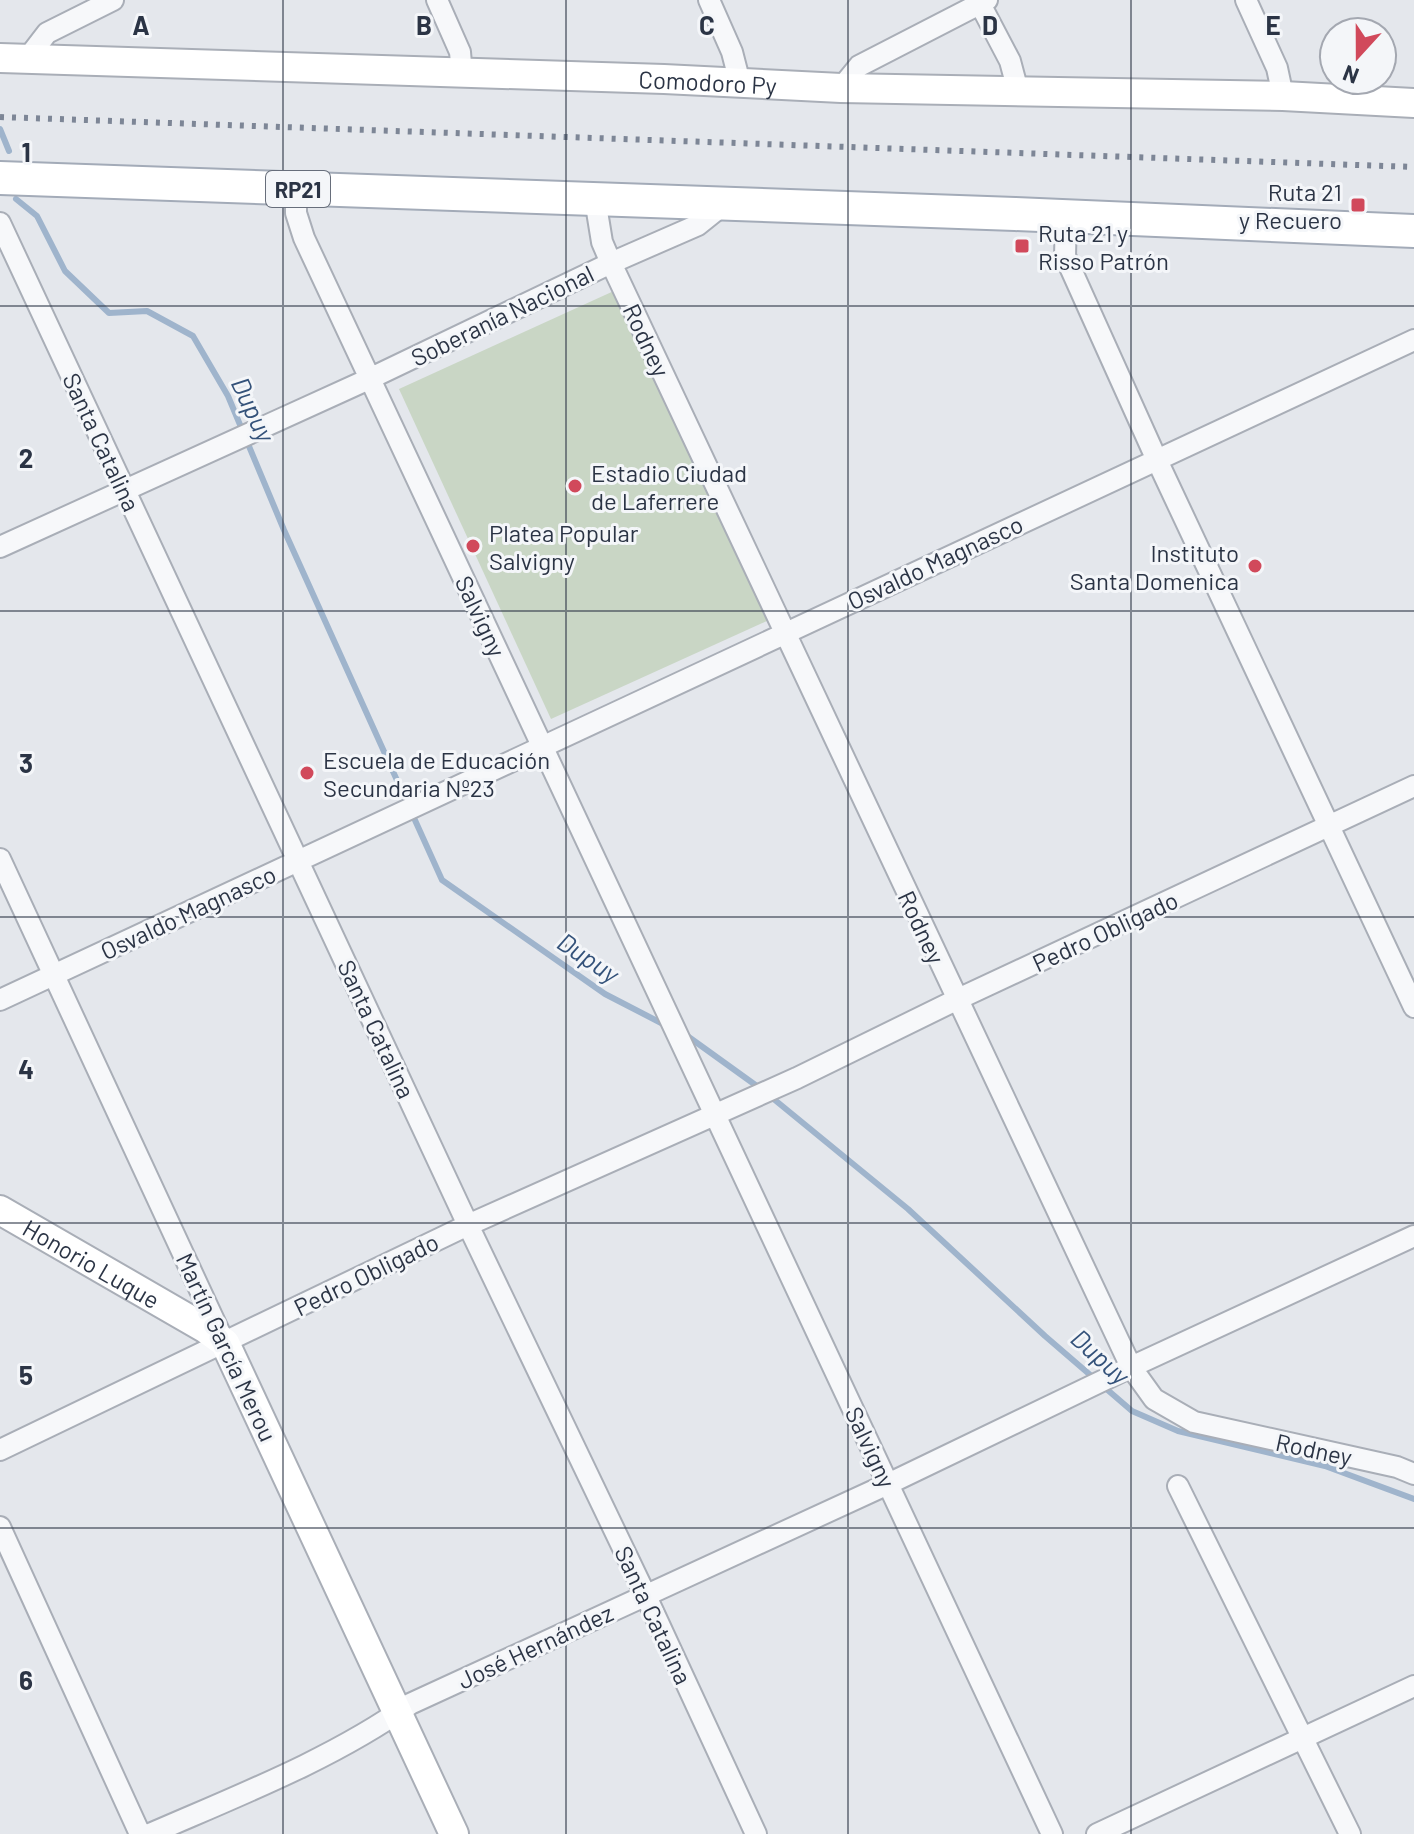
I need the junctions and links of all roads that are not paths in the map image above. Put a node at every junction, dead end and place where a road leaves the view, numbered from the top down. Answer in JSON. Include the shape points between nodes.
{"nodes":[{"id":1,"x":113,"y":0,"type":"edge"},
{"id":2,"x":437,"y":0,"type":"edge"},
{"id":3,"x":709,"y":0,"type":"edge"},
{"id":4,"x":1246,"y":0,"type":"edge"},
{"id":5,"x":982,"y":1,"type":"edge"},
{"id":6,"x":14,"y":58,"type":"edge"},
{"id":7,"x":462,"y":75,"type":"junction"},
{"id":8,"x":740,"y":83,"type":"junction"},
{"id":9,"x":841,"y":88,"type":"junction"},
{"id":10,"x":1018,"y":91,"type":"junction"},
{"id":11,"x":1283,"y":96,"type":"junction"},
{"id":12,"x":1414,"y":103,"type":"edge"},
{"id":13,"x":0,"y":178,"type":"edge"},
{"id":14,"x":296,"y":189,"type":"junction"},
{"id":15,"x":595,"y":199,"type":"junction"},
{"id":16,"x":723,"y":205,"type":"junction"},
{"id":17,"x":1066,"y":217,"type":"junction"},
{"id":18,"x":0,"y":223,"type":"edge"},
{"id":19,"x":1414,"y":231,"type":"edge"},
{"id":20,"x":611,"y":263,"type":"junction"},
{"id":21,"x":1414,"y":340,"type":"edge"},
{"id":22,"x":369,"y":379,"type":"junction"},
{"id":23,"x":1156,"y":458,"type":"junction"},
{"id":24,"x":124,"y":490,"type":"junction"},
{"id":25,"x":0,"y":547,"type":"edge"},
{"id":26,"x":785,"y":633,"type":"junction"},
{"id":27,"x":543,"y":746,"type":"junction"},
{"id":28,"x":1414,"y":786,"type":"edge"},
{"id":29,"x":1330,"y":826,"type":"junction"},
{"id":30,"x":0,"y":859,"type":"edge"},
{"id":31,"x":298,"y":861,"type":"junction"},
{"id":32,"x":53,"y":975,"type":"junction"},
{"id":33,"x":0,"y":1000,"type":"edge"},
{"id":34,"x":956,"y":1000,"type":"junction"},
{"id":35,"x":1414,"y":1007,"type":"edge"},
{"id":36,"x":715,"y":1113,"type":"junction"},
{"id":37,"x":0,"y":1210,"type":"edge"},
{"id":38,"x":468,"y":1225,"type":"junction"},
{"id":39,"x":1414,"y":1236,"type":"edge"},
{"id":40,"x":225,"y":1343,"type":"junction"},
{"id":41,"x":1131,"y":1367,"type":"junction"},
{"id":42,"x":0,"y":1450,"type":"edge"},
{"id":43,"x":1414,"y":1474,"type":"edge"},
{"id":44,"x":888,"y":1484,"type":"junction"},
{"id":45,"x":1178,"y":1486,"type":"dead end"},
{"id":46,"x":0,"y":1527,"type":"edge"},
{"id":47,"x":645,"y":1594,"type":"junction"},
{"id":48,"x":1414,"y":1686,"type":"edge"},
{"id":49,"x":397,"y":1714,"type":"junction"},
{"id":50,"x":1303,"y":1736,"type":"junction"},
{"id":51,"x":140,"y":1834,"type":"edge"},
{"id":52,"x":150,"y":1834,"type":"edge"},
{"id":53,"x":454,"y":1834,"type":"edge"},
{"id":54,"x":756,"y":1834,"type":"edge"},
{"id":55,"x":1052,"y":1834,"type":"edge"},
{"id":56,"x":1097,"y":1834,"type":"edge"},
{"id":57,"x":1350,"y":1834,"type":"edge"}],
"edges":[{"from":1,"to":6,"type":"street","via":[[47,33]]},
{"from":2,"to":7,"type":"street","via":[[460,52]]},
{"from":3,"to":8,"type":"street"},
{"from":4,"to":11,"type":"street","via":[[1277,68]]},
{"from":5,"to":9,"type":"street","via":[[859,66]]},
{"from":5,"to":10,"type":"street"},
{"from":6,"to":7,"type":"main road","name":"Comodoro Py"},
{"from":7,"to":8,"type":"main road","name":"Comodoro Py"},
{"from":8,"to":9,"type":"main road","name":"Comodoro Py"},
{"from":9,"to":10,"type":"main road","name":"Comodoro Py"},
{"from":10,"to":11,"type":"main road","name":"Comodoro Py"},
{"from":11,"to":12,"type":"main road","name":"Comodoro Py"},
{"from":13,"to":14,"type":"main road","number":"RP21"},
{"from":14,"to":15,"type":"main road","number":"RP21"},
{"from":14,"to":22,"type":"street","name":"Salvigny","via":[[304,238]]},
{"from":15,"to":16,"type":"main road","number":"RP21"},
{"from":15,"to":20,"type":"street","name":"Rodney"},
{"from":16,"to":17,"type":"main road","number":"RP21"},
{"from":16,"to":20,"type":"street","name":"Soberanía Nacional","via":[[698,225]]},
{"from":17,"to":19,"type":"main road","number":"RP21"},
{"from":17,"to":23,"type":"street","via":[[1065,256]]},
{"from":18,"to":24,"type":"street","name":"Santa Catalina"},
{"from":20,"to":22,"type":"street","name":"Soberanía Nacional"},
{"from":20,"to":26,"type":"street","name":"Rodney"},
{"from":21,"to":23,"type":"street","name":"Osvaldo Magnasco"},
{"from":22,"to":24,"type":"street","name":"Soberanía Nacional"},
{"from":22,"to":27,"type":"street","name":"Salvigny"},
{"from":23,"to":26,"type":"street","name":"Osvaldo Magnasco"},
{"from":23,"to":29,"type":"street"},
{"from":24,"to":25,"type":"street"},
{"from":24,"to":31,"type":"street","name":"Santa Catalina"},
{"from":26,"to":27,"type":"street","name":"Osvaldo Magnasco"},
{"from":26,"to":34,"type":"street","name":"Rodney"},
{"from":27,"to":31,"type":"street","name":"Osvaldo Magnasco"},
{"from":27,"to":36,"type":"street","name":"Salvigny"},
{"from":28,"to":29,"type":"street","name":"Pedro Obligado"},
{"from":29,"to":34,"type":"street","name":"Pedro Obligado"},
{"from":29,"to":35,"type":"street"},
{"from":30,"to":32,"type":"street","name":"Martín García Merou"},
{"from":31,"to":32,"type":"street","name":"Osvaldo Magnasco"},
{"from":31,"to":38,"type":"street","name":"Santa Catalina"},
{"from":32,"to":33,"type":"street","name":"Osvaldo Magnasco"},
{"from":32,"to":40,"type":"street","name":"Martín García Merou"},
{"from":34,"to":36,"type":"street","name":"Pedro Obligado"},
{"from":34,"to":41,"type":"street","name":"Rodney"},
{"from":36,"to":38,"type":"street","name":"Pedro Obligado"},
{"from":36,"to":44,"type":"street","name":"Salvigny"},
{"from":37,"to":40,"type":"main road","name":"Honorio Luque"},
{"from":38,"to":40,"type":"street","name":"Pedro Obligado"},
{"from":38,"to":47,"type":"street","name":"Santa Catalina"},
{"from":39,"to":41,"type":"street"},
{"from":40,"to":42,"type":"street","name":"Pedro Obligado"},
{"from":40,"to":49,"type":"main road","name":"Martín García Merou"},
{"from":41,"to":43,"type":"street","name":"Rodney","via":[[1154,1399],[1194,1422]]},
{"from":41,"to":44,"type":"street","name":"José Hernández"},
{"from":44,"to":47,"type":"street","name":"José Hernández"},
{"from":44,"to":55,"type":"street","name":"Salvigny"},
{"from":45,"to":50,"type":"street"},
{"from":46,"to":51,"type":"street"},
{"from":47,"to":49,"type":"street","name":"José Hernández"},
{"from":47,"to":54,"type":"street","name":"Santa Catalina"},
{"from":48,"to":50,"type":"street"},
{"from":49,"to":52,"type":"street","name":"José Hernández","via":[[263,1784]]},
{"from":49,"to":53,"type":"main road","name":"Martín García Merou"},
{"from":50,"to":56,"type":"street"},
{"from":50,"to":57,"type":"street"}]}
